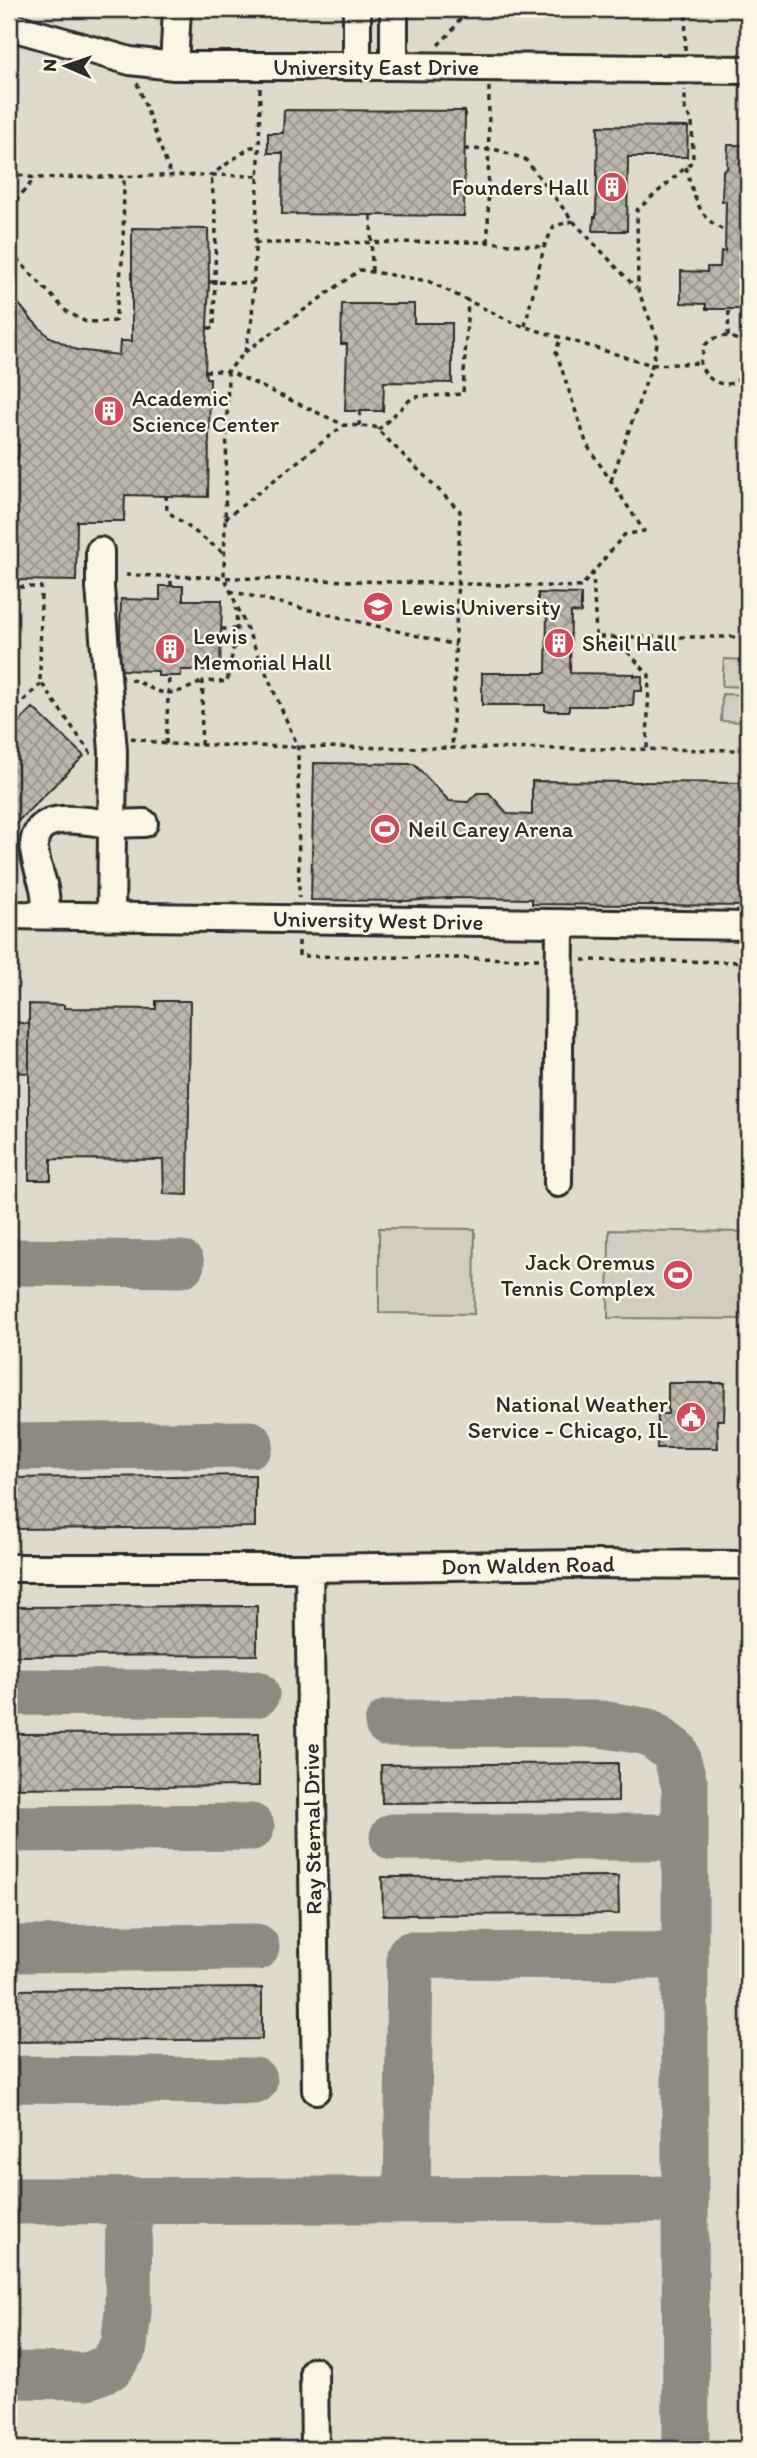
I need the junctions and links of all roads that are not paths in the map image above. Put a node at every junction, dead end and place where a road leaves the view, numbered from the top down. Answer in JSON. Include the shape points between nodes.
{"nodes":[{"id":1,"x":177,"y":9,"type":"edge"},
{"id":2,"x":357,"y":9,"type":"edge"},
{"id":3,"x":394,"y":9,"type":"edge"},
{"id":4,"x":9,"y":26,"type":"edge"},
{"id":5,"x":174,"y":66,"type":"junction"},
{"id":6,"x":357,"y":66,"type":"junction"},
{"id":7,"x":406,"y":66,"type":"junction"},
{"id":8,"x":748,"y":71,"type":"edge"},
{"id":9,"x":100,"y":551,"type":"dead end"},
{"id":10,"x":144,"y":823,"type":"dead end"},
{"id":11,"x":112,"y":824,"type":"junction"},
{"id":12,"x":9,"y":915,"type":"edge"},
{"id":13,"x":45,"y":915,"type":"junction"},
{"id":14,"x":111,"y":916,"type":"junction"},
{"id":15,"x":560,"y":923,"type":"junction"},
{"id":16,"x":748,"y":926,"type":"edge"},
{"id":17,"x":558,"y":1183,"type":"dead end"},
{"id":18,"x":748,"y":1565,"type":"edge"},
{"id":19,"x":9,"y":1568,"type":"edge"},
{"id":20,"x":309,"y":1568,"type":"junction"},
{"id":21,"x":316,"y":2090,"type":"dead end"},
{"id":22,"x":314,"y":2371,"type":"dead end"},
{"id":23,"x":315,"y":2449,"type":"edge"}],
"edges":[{"from":1,"to":5,"type":"street"},
{"from":2,"to":6,"type":"street"},
{"from":3,"to":7,"type":"street"},
{"from":4,"to":5,"type":"street","name":"University East Drive","via":[[130,61]]},
{"from":5,"to":6,"type":"street","name":"University East Drive"},
{"from":6,"to":7,"type":"street","name":"University East Drive"},
{"from":7,"to":8,"type":"street","name":"University East Drive"},
{"from":9,"to":11,"type":"street","via":[[113,751]]},
{"from":10,"to":11,"type":"street"},
{"from":11,"to":13,"type":"street","via":[[68,819],[41,829],[34,846]]},
{"from":11,"to":14,"type":"street"},
{"from":12,"to":13,"type":"street","name":"University West Drive"},
{"from":13,"to":14,"type":"street","name":"University West Drive"},
{"from":14,"to":15,"type":"street","name":"University West Drive"},
{"from":15,"to":16,"type":"street","name":"University West Drive"},
{"from":15,"to":17,"type":"street"},
{"from":18,"to":20,"type":"street","name":"Don Walden Road"},
{"from":19,"to":20,"type":"street","name":"Don Walden Road"},
{"from":20,"to":21,"type":"street","name":"Ray Sternal Drive"},
{"from":22,"to":23,"type":"street"}]}
